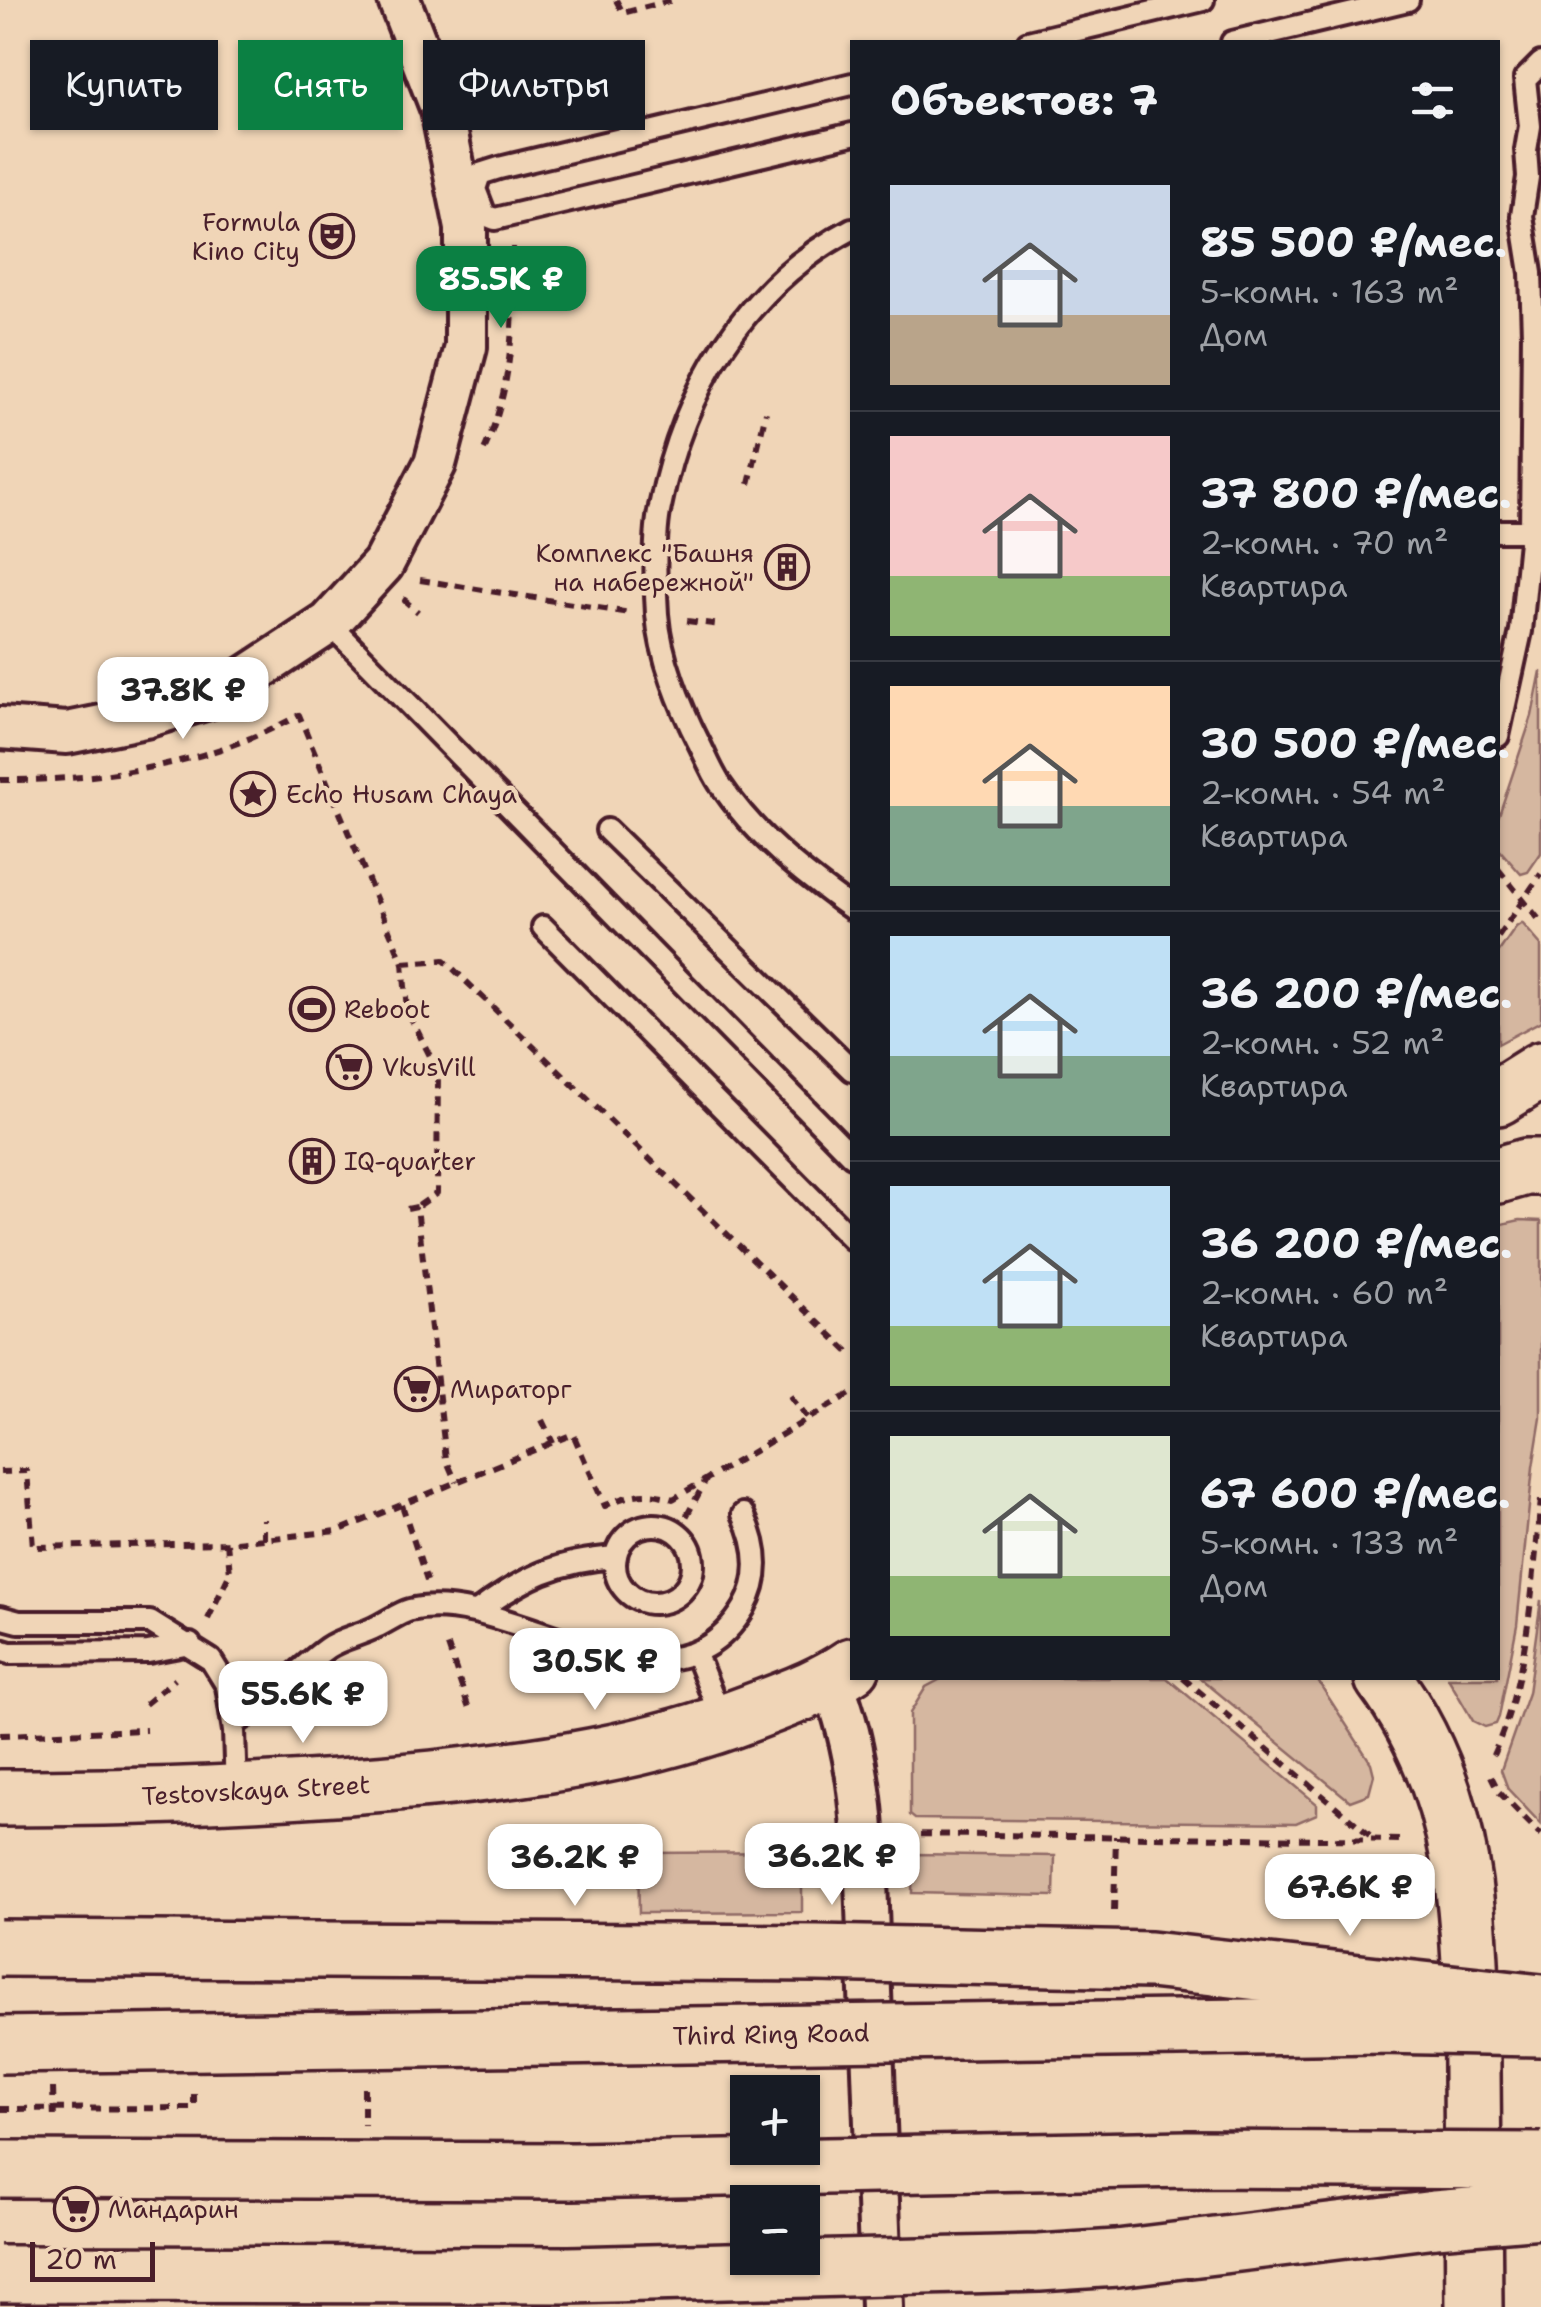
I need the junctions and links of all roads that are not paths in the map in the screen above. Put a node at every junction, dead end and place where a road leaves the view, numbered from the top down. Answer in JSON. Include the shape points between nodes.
{"nodes":[{"id":1,"x":399,"y":0,"type":"edge"},
{"id":2,"x":1203,"y":0,"type":"edge"},
{"id":3,"x":1408,"y":0,"type":"edge"},
{"id":4,"x":1036,"y":40,"type":"edge"},
{"id":5,"x":1240,"y":40,"type":"edge"},
{"id":6,"x":1541,"y":63,"type":"edge"},
{"id":7,"x":850,"y":84,"type":"edge"},
{"id":8,"x":1536,"y":124,"type":"edge"},
{"id":9,"x":850,"y":134,"type":"edge"},
{"id":10,"x":1534,"y":181,"type":"edge"},
{"id":11,"x":850,"y":230,"type":"edge"},
{"id":12,"x":1500,"y":531,"type":"edge"},
{"id":13,"x":1532,"y":531,"type":"junction"},
{"id":14,"x":329,"y":623,"type":"junction"},
{"id":15,"x":1500,"y":727,"type":"edge"},
{"id":16,"x":0,"y":728,"type":"edge"},
{"id":17,"x":607,"y":830,"type":"dead end"},
{"id":18,"x":850,"y":908,"type":"edge"},
{"id":19,"x":543,"y":928,"type":"dead end"},
{"id":20,"x":850,"y":1068,"type":"edge"},
{"id":21,"x":1541,"y":1070,"type":"edge"},
{"id":22,"x":1541,"y":1094,"type":"edge"},
{"id":23,"x":1500,"y":1096,"type":"edge"},
{"id":24,"x":1500,"y":1105,"type":"edge"},
{"id":25,"x":850,"y":1154,"type":"edge"},
{"id":26,"x":1541,"y":1167,"type":"edge"},
{"id":27,"x":1500,"y":1175,"type":"edge"},
{"id":28,"x":850,"y":1237,"type":"edge"},
{"id":29,"x":742,"y":1514,"type":"dead end"},
{"id":30,"x":616,"y":1557,"type":"junction"},
{"id":31,"x":478,"y":1612,"type":"junction"},
{"id":32,"x":0,"y":1617,"type":"edge"},
{"id":33,"x":190,"y":1644,"type":"junction"},
{"id":34,"x":0,"y":1650,"type":"edge"},
{"id":35,"x":696,"y":1652,"type":"junction"},
{"id":36,"x":842,"y":1673,"type":"edge"},
{"id":37,"x":1385,"y":1680,"type":"edge"},
{"id":38,"x":724,"y":1723,"type":"junction"},
{"id":39,"x":233,"y":1725,"type":"junction"},
{"id":40,"x":236,"y":1793,"type":"junction"},
{"id":41,"x":0,"y":1798,"type":"edge"},
{"id":42,"x":0,"y":1948,"type":"edge"},
{"id":43,"x":1541,"y":2004,"type":"edge"},
{"id":44,"x":1541,"y":2028,"type":"edge"},
{"id":45,"x":0,"y":2045,"type":"edge"},
{"id":46,"x":1541,"y":2162,"type":"edge"},
{"id":47,"x":0,"y":2170,"type":"edge"},
{"id":48,"x":1541,"y":2210,"type":"edge"},
{"id":49,"x":0,"y":2274,"type":"edge"},
{"id":50,"x":882,"y":2307,"type":"edge"},
{"id":51,"x":1474,"y":2307,"type":"edge"}],
"edges":[{"from":1,"to":14,"type":"street","via":[[442,110],[466,228],[466,347],[435,464],[383,564]]},
{"from":2,"to":4,"type":"lane"},
{"from":3,"to":5,"type":"lane"},
{"from":6,"to":8,"type":"lane","via":[[1525,79]]},
{"from":7,"to":9,"type":"lane","via":[[499,168],[480,174],[474,189],[485,215],[495,218]]},
{"from":8,"to":10,"type":"lane","via":[[1526,150]]},
{"from":10,"to":13,"type":"lane","via":[[1522,216],[1532,274]]},
{"from":11,"to":18,"type":"lane","via":[[818,247],[744,316],[686,413],[658,510],[657,617],[679,704],[720,784],[778,854]]},
{"from":12,"to":13,"type":"lane"},
{"from":13,"to":15,"type":"lane","via":[[1521,630]]},
{"from":14,"to":16,"type":"street","via":[[221,694],[67,733]]},
{"from":14,"to":25,"type":"lane"},
{"from":17,"to":20,"type":"lane"},
{"from":19,"to":28,"type":"lane"},
{"from":21,"to":23,"type":"main road"},
{"from":22,"to":24,"type":"main road"},
{"from":26,"to":27,"type":"main road"},
{"from":29,"to":35,"type":"lane","via":[[756,1556],[750,1596],[724,1631]]},
{"from":30,"to":30,"type":"lane","via":[[622,1539],[635,1529],[664,1525],[689,1544],[693,1574],[675,1598],[644,1602],[620,1584]]},
{"from":30,"to":31,"type":"lane","via":[[550,1567]]},
{"from":31,"to":35,"type":"lane","via":[[594,1651],[636,1658]]},
{"from":31,"to":39,"type":"lane","via":[[410,1610],[330,1646]]},
{"from":32,"to":33,"type":"lane","via":[[150,1622]]},
{"from":33,"to":34,"type":"lane","via":[[148,1652]]},
{"from":33,"to":39,"type":"lane","via":[[211,1660],[227,1686]]},
{"from":35,"to":38,"type":"lane"},
{"from":36,"to":38,"type":"main road","name":"Testovskaya Street"},
{"from":36,"to":50,"type":"street","via":[[864,1834]]},
{"from":37,"to":51,"type":"main road","via":[[1437,1772],[1460,1846],[1472,1980]]},
{"from":38,"to":40,"type":"main road","name":"Testovskaya Street","via":[[518,1770]]},
{"from":39,"to":40,"type":"lane"},
{"from":40,"to":41,"type":"main road","name":"Testovskaya Street"},
{"from":42,"to":43,"type":"main road","bridge":true,"via":[[1150,1960]]},
{"from":44,"to":45,"type":"main road","name":"Third Ring Road","bridge":true},
{"from":46,"to":47,"type":"main road","bridge":true},
{"from":48,"to":49,"type":"main road","bridge":true,"via":[[1039,2264],[570,2275]]}]}
